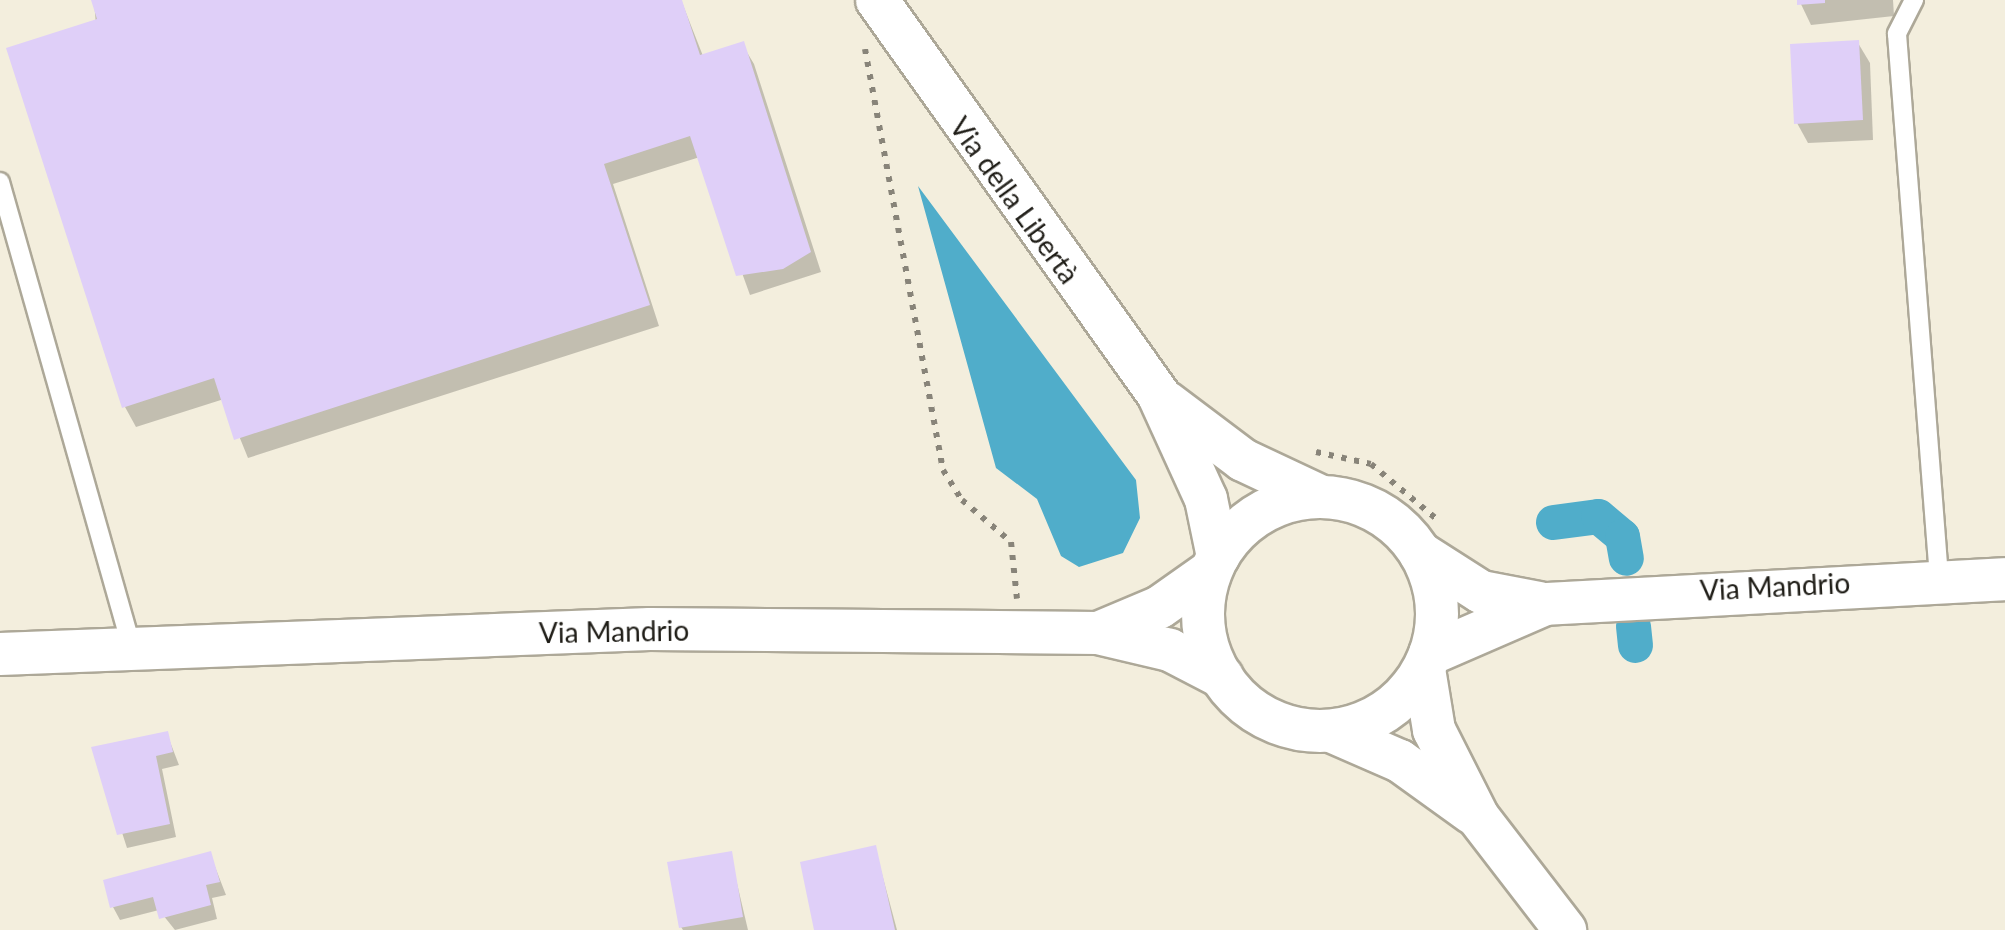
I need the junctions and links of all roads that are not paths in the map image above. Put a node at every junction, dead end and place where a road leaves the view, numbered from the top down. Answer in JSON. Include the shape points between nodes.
{"nodes":[{"id":1,"x":1914,"y":0,"type":"edge"},
{"id":2,"x":866,"y":16,"type":"edge"},
{"id":3,"x":0,"y":182,"type":"edge"},
{"id":4,"x":1159,"y":396,"type":"junction"},
{"id":5,"x":1322,"y":498,"type":"junction"},
{"id":6,"x":1434,"y":543,"type":"junction"},
{"id":7,"x":1215,"y":564,"type":"junction"},
{"id":8,"x":1939,"y":578,"type":"junction"},
{"id":9,"x":2005,"y":580,"type":"edge"},
{"id":10,"x":1545,"y":604,"type":"junction"},
{"id":11,"x":1098,"y":634,"type":"junction"},
{"id":12,"x":130,"y":646,"type":"junction"},
{"id":13,"x":0,"y":654,"type":"edge"},
{"id":14,"x":1427,"y":661,"type":"junction"},
{"id":15,"x":1222,"y":678,"type":"junction"},
{"id":16,"x":1331,"y":731,"type":"junction"},
{"id":17,"x":1478,"y":817,"type":"junction"},
{"id":18,"x":1565,"y":930,"type":"edge"}],
"edges":[{"from":1,"to":8,"type":"lane","via":[[1897,34]]},
{"from":2,"to":4,"type":"street","name":"Via della Libertà"},
{"from":3,"to":12,"type":"lane"},
{"from":4,"to":5,"type":"street","name":"Via della Libertà","via":[[1243,460]]},
{"from":4,"to":7,"type":"street","name":"Via della Libertà","via":[[1204,496]]},
{"from":5,"to":6,"type":"street","via":[[1388,519]]},
{"from":5,"to":7,"type":"street","via":[[1251,519]]},
{"from":6,"to":10,"type":"street","name":"Via Mandrio","via":[[1482,592]]},
{"from":6,"to":14,"type":"street","via":[[1436,602]]},
{"from":7,"to":11,"type":"street","name":"Via Mandrio","via":[[1160,607]]},
{"from":7,"to":15,"type":"street","via":[[1204,625]]},
{"from":8,"to":9,"type":"street","name":"Via Mandrio"},
{"from":8,"to":10,"type":"street","name":"Via Mandrio"},
{"from":10,"to":14,"type":"street","name":"Via Mandrio","via":[[1483,623]]},
{"from":11,"to":12,"type":"street","name":"Via Mandrio","via":[[650,629]]},
{"from":11,"to":15,"type":"street","name":"Via Mandrio","via":[[1170,650]]},
{"from":12,"to":13,"type":"street","name":"Via Mandrio"},
{"from":14,"to":16,"type":"street","via":[[1385,712]]},
{"from":14,"to":17,"type":"street","via":[[1434,730]]},
{"from":15,"to":16,"type":"street","via":[[1269,719]]},
{"from":16,"to":17,"type":"street","via":[[1400,762]]},
{"from":17,"to":18,"type":"street"}]}
